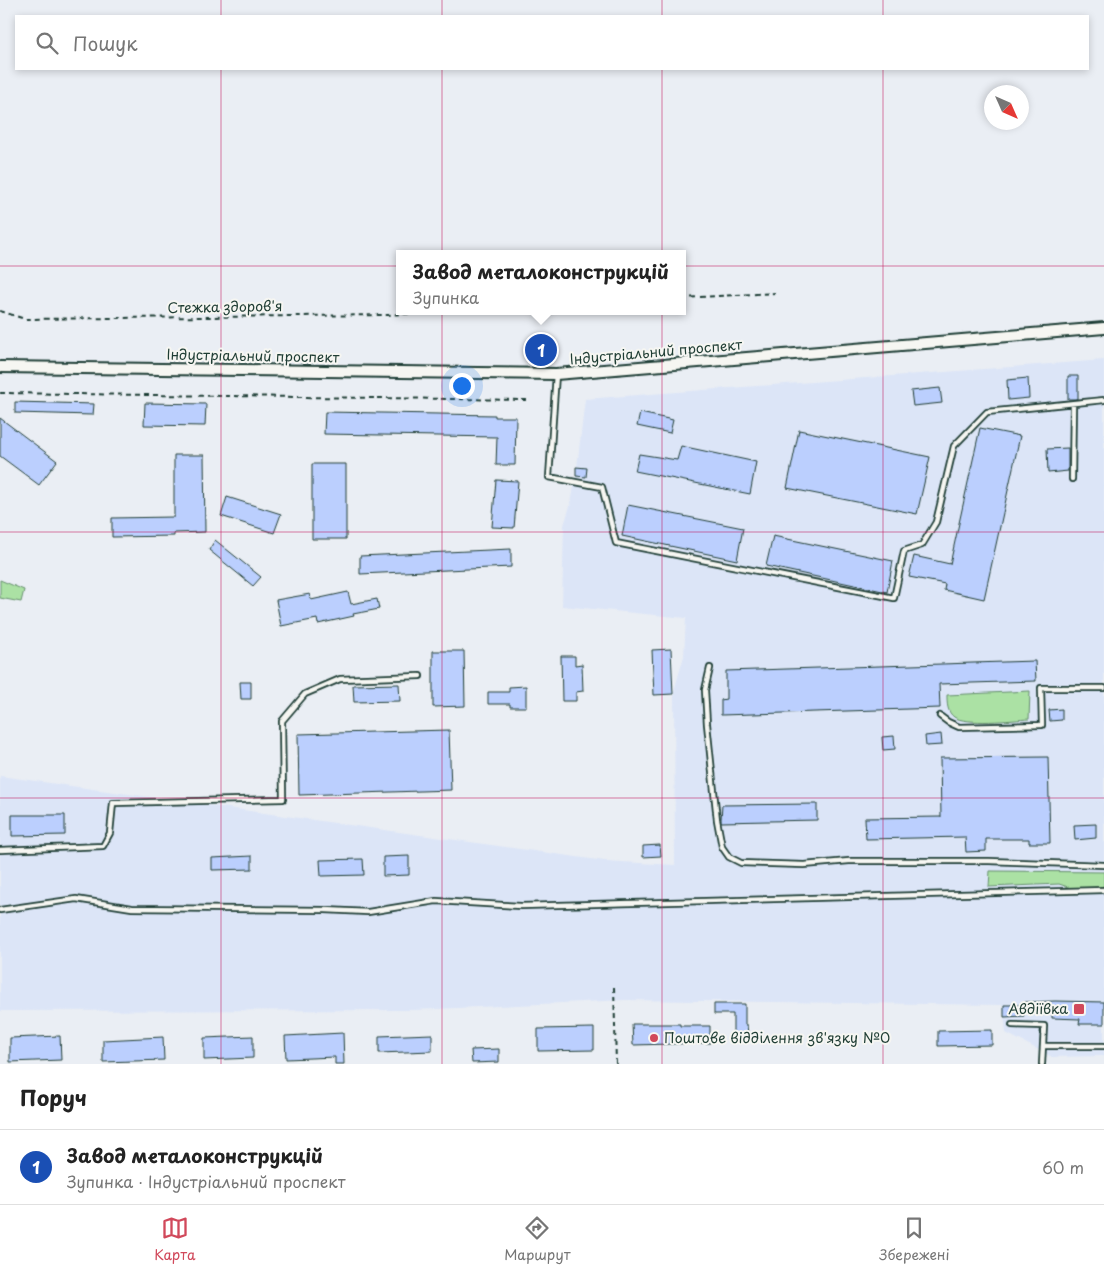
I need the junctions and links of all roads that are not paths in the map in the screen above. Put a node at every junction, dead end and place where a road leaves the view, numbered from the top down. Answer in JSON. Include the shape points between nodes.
{"nodes":[{"id":1,"x":1104,"y":328,"type":"edge"},
{"id":2,"x":0,"y":367,"type":"edge"},
{"id":3,"x":556,"y":374,"type":"junction"},
{"id":4,"x":1104,"y":400,"type":"edge"},
{"id":5,"x":1073,"y":404,"type":"junction"},
{"id":6,"x":1072,"y":479,"type":"dead end"},
{"id":7,"x":710,"y":668,"type":"dead end"},
{"id":8,"x":420,"y":676,"type":"dead end"},
{"id":9,"x":1104,"y":688,"type":"edge"},
{"id":10,"x":940,"y":716,"type":"dead end"},
{"id":11,"x":0,"y":850,"type":"edge"},
{"id":12,"x":1104,"y":865,"type":"edge"},
{"id":13,"x":1104,"y":890,"type":"edge"},
{"id":14,"x":0,"y":910,"type":"edge"},
{"id":15,"x":1012,"y":1024,"type":"dead end"},
{"id":16,"x":1043,"y":1046,"type":"junction"},
{"id":17,"x":1104,"y":1046,"type":"edge"},
{"id":18,"x":1042,"y":1064,"type":"edge"}],
"edges":[{"from":1,"to":3,"type":"street","name":"Індустріальний проспект"},
{"from":2,"to":3,"type":"street","name":"Індустріальний проспект"},
{"from":3,"to":5,"type":"lane","via":[[549,477],[602,487],[616,543],[894,598],[904,551],[922,545],[936,522],[954,446],[987,412]]},
{"from":4,"to":5,"type":"lane"},
{"from":5,"to":6,"type":"lane"},
{"from":7,"to":12,"type":"lane","via":[[705,690],[707,724],[717,820],[722,847],[728,857],[741,863],[804,865],[849,861]]},
{"from":8,"to":11,"type":"lane","via":[[340,679],[305,694],[282,721],[283,799],[113,803],[110,833],[102,846]]},
{"from":9,"to":10,"type":"lane","via":[[1041,688],[1042,725],[959,727]]},
{"from":13,"to":14,"type":"lane","via":[[521,906],[436,900],[368,912],[132,908],[76,899]]},
{"from":15,"to":16,"type":"lane","via":[[1044,1026]]},
{"from":16,"to":17,"type":"lane"},
{"from":16,"to":18,"type":"lane"}]}
